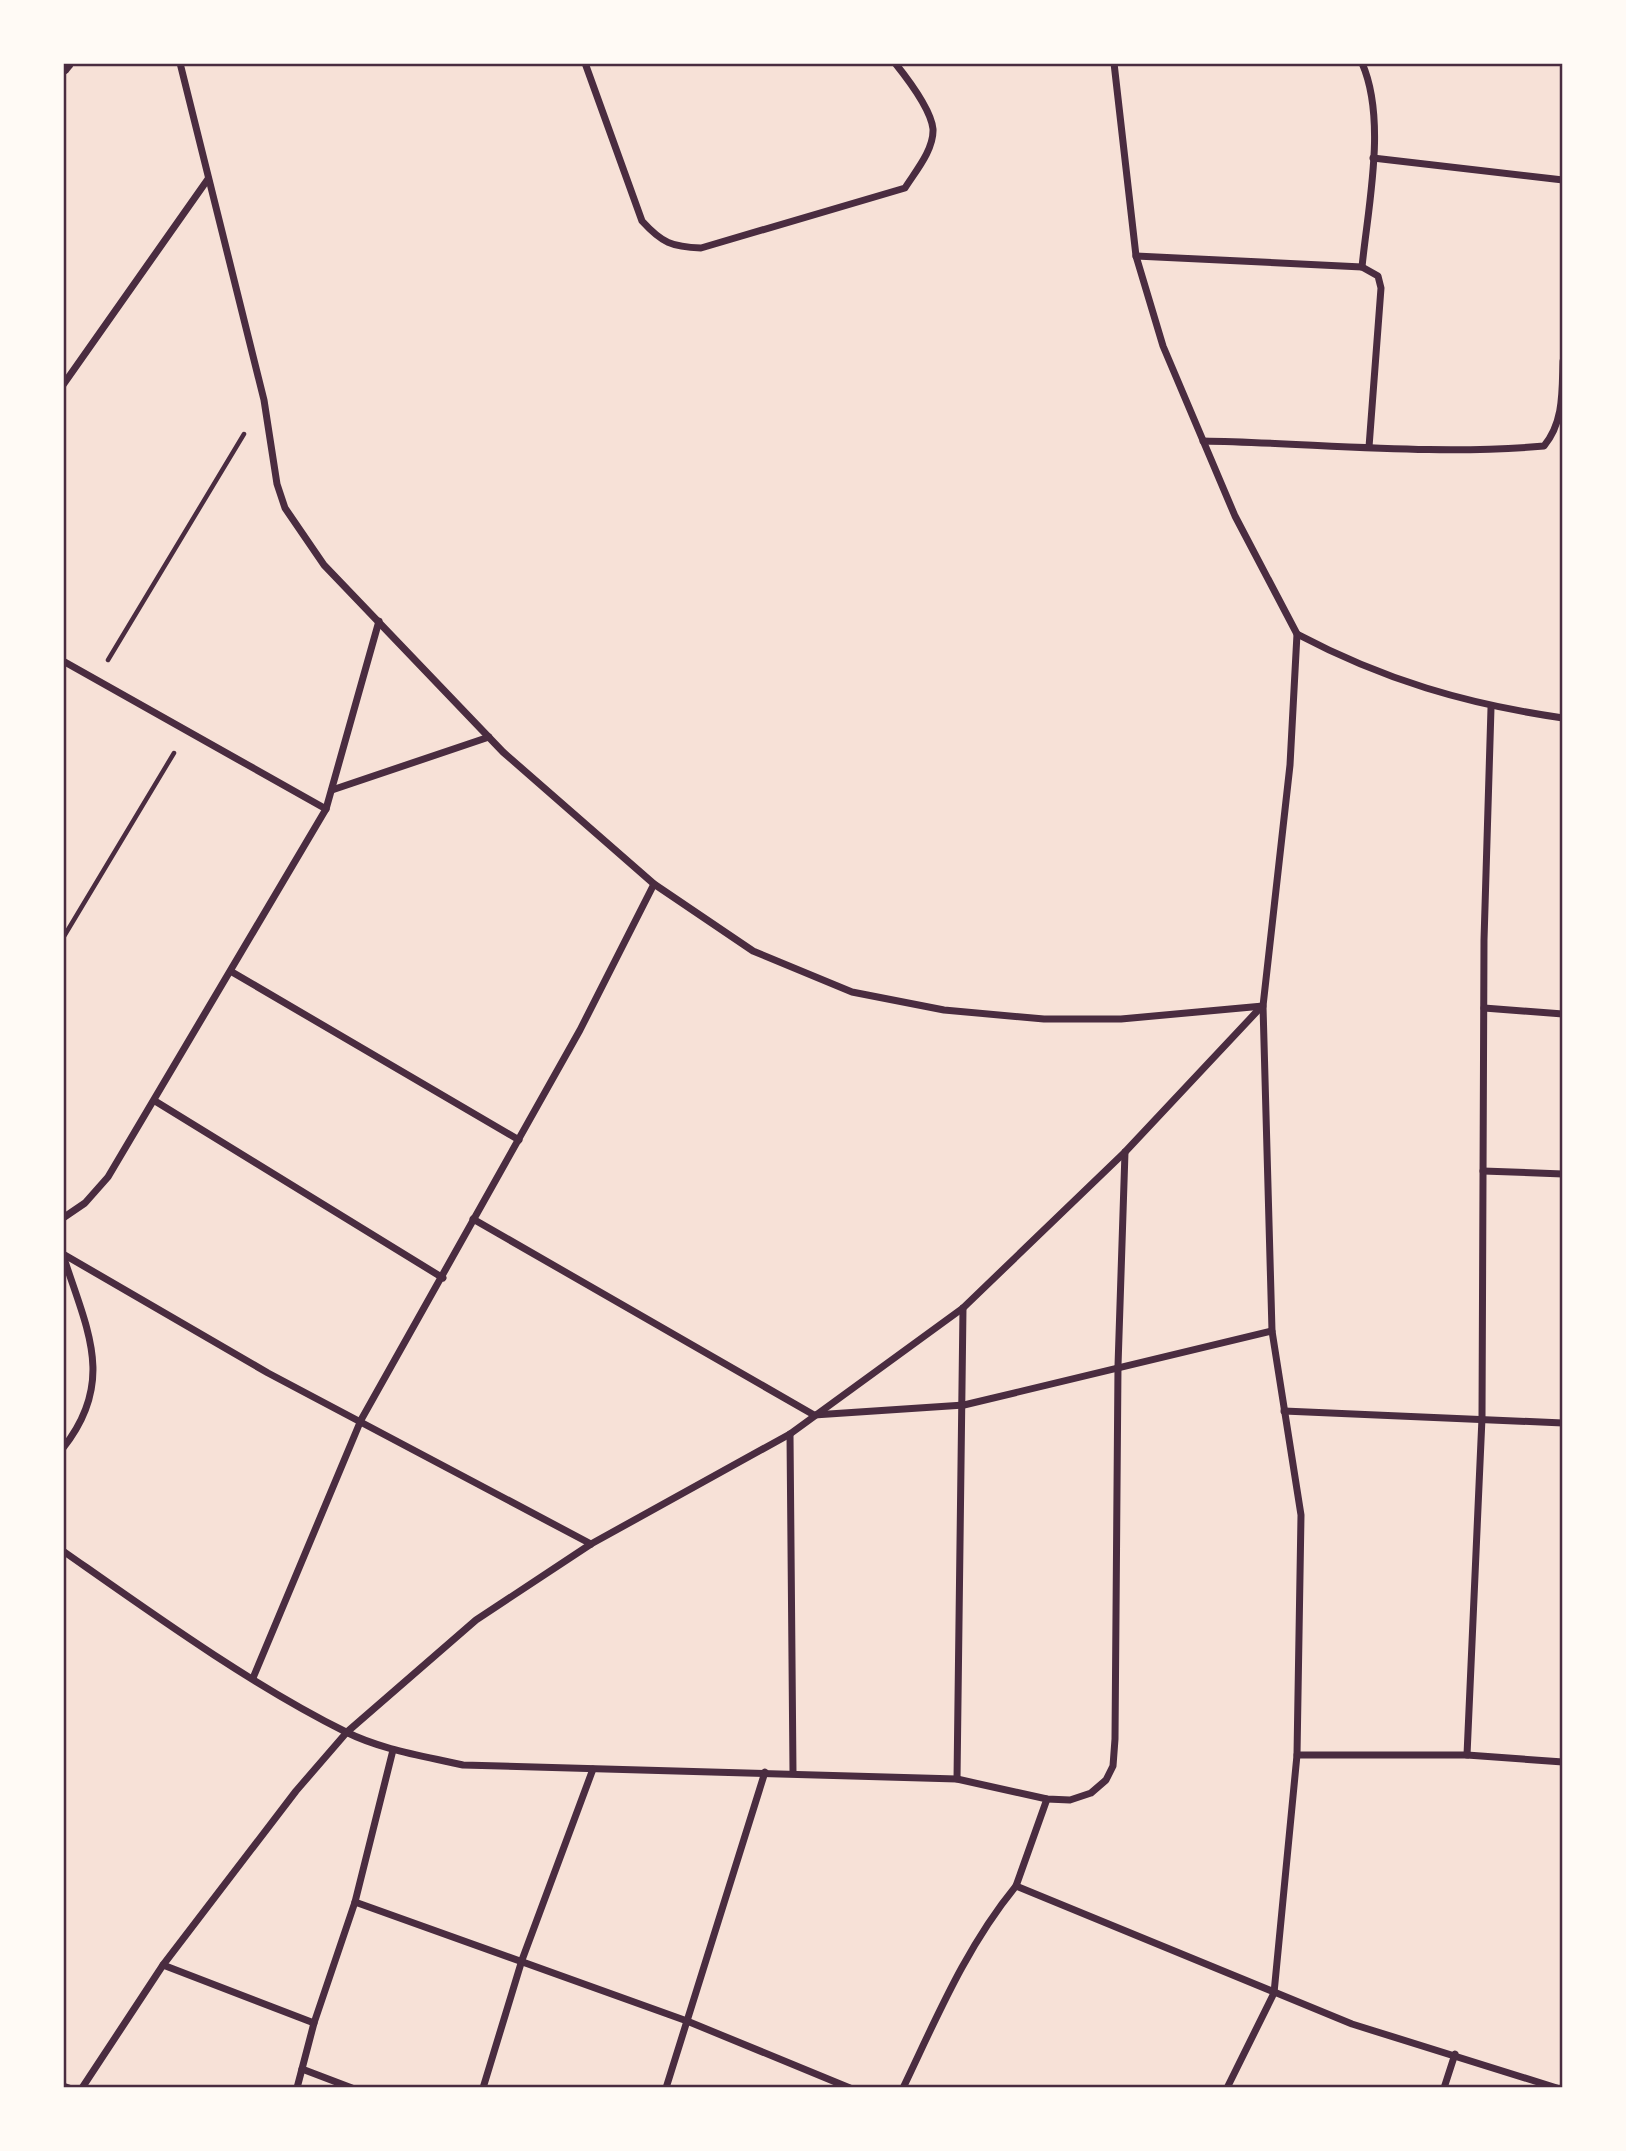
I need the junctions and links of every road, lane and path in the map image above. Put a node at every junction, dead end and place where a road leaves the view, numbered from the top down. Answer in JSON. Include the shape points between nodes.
{"nodes":[{"id":1,"x":67,"y":63,"type":"edge"},
{"id":2,"x":180,"y":63,"type":"edge"},
{"id":3,"x":586,"y":63,"type":"edge"},
{"id":4,"x":895,"y":63,"type":"edge"},
{"id":5,"x":1114,"y":63,"type":"edge"},
{"id":6,"x":1362,"y":63,"type":"edge"},
{"id":7,"x":63,"y":68,"type":"edge"},
{"id":8,"x":1373,"y":158,"type":"junction"},
{"id":9,"x":208,"y":179,"type":"junction"},
{"id":10,"x":1563,"y":180,"type":"edge"},
{"id":11,"x":1136,"y":256,"type":"junction"},
{"id":12,"x":1362,"y":267,"type":"junction"},
{"id":13,"x":1563,"y":361,"type":"edge"},
{"id":14,"x":63,"y":385,"type":"edge"},
{"id":15,"x":264,"y":400,"type":"junction"},
{"id":16,"x":1203,"y":441,"type":"junction"},
{"id":17,"x":1369,"y":447,"type":"junction"},
{"id":18,"x":379,"y":621,"type":"junction"},
{"id":19,"x":1297,"y":634,"type":"junction"},
{"id":20,"x":63,"y":661,"type":"edge"},
{"id":21,"x":98,"y":678,"type":"junction"},
{"id":22,"x":1491,"y":708,"type":"junction"},
{"id":23,"x":1563,"y":718,"type":"edge"},
{"id":24,"x":187,"y":731,"type":"junction"},
{"id":25,"x":489,"y":737,"type":"junction"},
{"id":26,"x":332,"y":790,"type":"junction"},
{"id":27,"x":326,"y":809,"type":"junction"},
{"id":28,"x":654,"y":884,"type":"junction"},
{"id":29,"x":63,"y":938,"type":"edge"},
{"id":30,"x":232,"y":972,"type":"junction"},
{"id":31,"x":1263,"y":1006,"type":"junction"},
{"id":32,"x":1484,"y":1008,"type":"junction"},
{"id":33,"x":1563,"y":1014,"type":"edge"},
{"id":34,"x":155,"y":1101,"type":"junction"},
{"id":35,"x":519,"y":1140,"type":"junction"},
{"id":36,"x":1125,"y":1152,"type":"junction"},
{"id":37,"x":1483,"y":1171,"type":"junction"},
{"id":38,"x":1563,"y":1174,"type":"edge"},
{"id":39,"x":63,"y":1218,"type":"edge"},
{"id":40,"x":473,"y":1219,"type":"junction"},
{"id":41,"x":63,"y":1254,"type":"edge"},
{"id":42,"x":443,"y":1278,"type":"junction"},
{"id":43,"x":963,"y":1308,"type":"junction"},
{"id":44,"x":1272,"y":1331,"type":"junction"},
{"id":45,"x":1118,"y":1366,"type":"junction"},
{"id":46,"x":964,"y":1405,"type":"junction"},
{"id":47,"x":1284,"y":1411,"type":"junction"},
{"id":48,"x":814,"y":1415,"type":"junction"},
{"id":49,"x":1482,"y":1418,"type":"junction"},
{"id":50,"x":361,"y":1420,"type":"junction"},
{"id":51,"x":1563,"y":1423,"type":"edge"},
{"id":52,"x":790,"y":1434,"type":"junction"},
{"id":53,"x":63,"y":1448,"type":"edge"},
{"id":54,"x":591,"y":1544,"type":"junction"},
{"id":55,"x":63,"y":1551,"type":"edge"},
{"id":56,"x":253,"y":1678,"type":"junction"},
{"id":57,"x":346,"y":1732,"type":"junction"},
{"id":58,"x":393,"y":1749,"type":"junction"},
{"id":59,"x":1297,"y":1755,"type":"junction"},
{"id":60,"x":1467,"y":1755,"type":"junction"},
{"id":61,"x":1563,"y":1762,"type":"edge"},
{"id":62,"x":593,"y":1769,"type":"junction"},
{"id":63,"x":765,"y":1772,"type":"junction"},
{"id":64,"x":793,"y":1772,"type":"junction"},
{"id":65,"x":957,"y":1779,"type":"junction"},
{"id":66,"x":1048,"y":1800,"type":"junction"},
{"id":67,"x":1016,"y":1886,"type":"junction"},
{"id":68,"x":355,"y":1902,"type":"junction"},
{"id":69,"x":522,"y":1960,"type":"junction"},
{"id":70,"x":163,"y":1965,"type":"junction"},
{"id":71,"x":1274,"y":1993,"type":"junction"},
{"id":72,"x":687,"y":2021,"type":"junction"},
{"id":73,"x":314,"y":2023,"type":"junction"},
{"id":74,"x":1455,"y":2054,"type":"junction"},
{"id":75,"x":302,"y":2069,"type":"junction"},
{"id":76,"x":63,"y":2085,"type":"edge"},
{"id":77,"x":69,"y":2088,"type":"edge"},
{"id":78,"x":82,"y":2088,"type":"edge"},
{"id":79,"x":297,"y":2088,"type":"edge"},
{"id":80,"x":352,"y":2088,"type":"edge"},
{"id":81,"x":483,"y":2088,"type":"edge"},
{"id":82,"x":666,"y":2088,"type":"edge"},
{"id":83,"x":850,"y":2088,"type":"edge"},
{"id":84,"x":904,"y":2088,"type":"edge"},
{"id":85,"x":1227,"y":2088,"type":"edge"},
{"id":86,"x":1444,"y":2088,"type":"edge"},
{"id":87,"x":1557,"y":2088,"type":"edge"}],
"edges":[{"from":1,"to":7,"type":"main road"},
{"from":2,"to":9,"type":"street"},
{"from":3,"to":4,"type":"street","via":[[642,221],[657,239],[701,248],[905,188],[924,159],[933,129],[915,88]]},
{"from":5,"to":11,"type":"street"},
{"from":6,"to":8,"type":"street","via":[[1374,100]]},
{"from":8,"to":10,"type":"street"},
{"from":8,"to":12,"type":"street"},
{"from":9,"to":14,"type":"street"},
{"from":9,"to":15,"type":"street"},
{"from":11,"to":12,"type":"street"},
{"from":11,"to":16,"type":"street","via":[[1163,346]]},
{"from":12,"to":17,"type":"street","via":[[1381,281]]},
{"from":13,"to":17,"type":"street","via":[[1562,402],[1553,435],[1544,446]]},
{"from":15,"to":18,"type":"street","via":[[276,484],[285,508],[324,565]]},
{"from":15,"to":21,"type":"path"},
{"from":16,"to":17,"type":"street"},
{"from":16,"to":19,"type":"street"},
{"from":18,"to":25,"type":"street"},
{"from":18,"to":26,"type":"street"},
{"from":19,"to":22,"type":"street","via":[[1393,678]]},
{"from":19,"to":31,"type":"street","via":[[1290,765]]},
{"from":20,"to":21,"type":"street"},
{"from":21,"to":24,"type":"street"},
{"from":22,"to":23,"type":"street"},
{"from":22,"to":32,"type":"street"},
{"from":24,"to":27,"type":"street"},
{"from":24,"to":29,"type":"path"},
{"from":25,"to":26,"type":"street"},
{"from":25,"to":28,"type":"street"},
{"from":26,"to":27,"type":"street"},
{"from":27,"to":30,"type":"street"},
{"from":28,"to":31,"type":"street","via":[[753,951],[865,995],[944,1010],[1044,1019],[1121,1019]]},
{"from":28,"to":35,"type":"street"},
{"from":30,"to":34,"type":"street"},
{"from":30,"to":35,"type":"street"},
{"from":31,"to":36,"type":"street"},
{"from":31,"to":44,"type":"street"},
{"from":32,"to":33,"type":"street"},
{"from":32,"to":37,"type":"street"},
{"from":34,"to":39,"type":"street","via":[[108,1177],[86,1203]]},
{"from":34,"to":42,"type":"street"},
{"from":35,"to":40,"type":"street"},
{"from":36,"to":43,"type":"street"},
{"from":36,"to":45,"type":"street"},
{"from":37,"to":38,"type":"street"},
{"from":37,"to":49,"type":"street"},
{"from":40,"to":42,"type":"street"},
{"from":40,"to":48,"type":"street"},
{"from":41,"to":50,"type":"street","via":[[268,1373]]},
{"from":41,"to":53,"type":"street","via":[[94,1354],[90,1404],[80,1427]]},
{"from":42,"to":50,"type":"street"},
{"from":43,"to":46,"type":"street"},
{"from":43,"to":48,"type":"street"},
{"from":44,"to":45,"type":"street"},
{"from":44,"to":47,"type":"street"},
{"from":45,"to":46,"type":"street"},
{"from":45,"to":66,"type":"street","via":[[1112,1766],[1106,1780],[1091,1793],[1070,1800]]},
{"from":46,"to":48,"type":"street"},
{"from":46,"to":65,"type":"street"},
{"from":47,"to":49,"type":"street"},
{"from":47,"to":59,"type":"street","via":[[1301,1515]]},
{"from":48,"to":52,"type":"street"},
{"from":49,"to":51,"type":"street"},
{"from":49,"to":60,"type":"street"},
{"from":50,"to":54,"type":"street"},
{"from":50,"to":56,"type":"street"},
{"from":52,"to":54,"type":"street"},
{"from":52,"to":64,"type":"street"},
{"from":54,"to":57,"type":"street","via":[[476,1620]]},
{"from":55,"to":56,"type":"street"},
{"from":56,"to":57,"type":"street"},
{"from":57,"to":58,"type":"street"},
{"from":57,"to":70,"type":"street"},
{"from":58,"to":62,"type":"street","via":[[463,1765]]},
{"from":58,"to":68,"type":"street"},
{"from":59,"to":60,"type":"street"},
{"from":59,"to":71,"type":"street"},
{"from":60,"to":61,"type":"street"},
{"from":62,"to":63,"type":"street"},
{"from":62,"to":69,"type":"street"},
{"from":63,"to":64,"type":"street"},
{"from":63,"to":72,"type":"street"},
{"from":64,"to":65,"type":"street"},
{"from":65,"to":66,"type":"street"},
{"from":66,"to":67,"type":"street"},
{"from":67,"to":71,"type":"street"},
{"from":67,"to":84,"type":"street","via":[[986,1923],[962,1964]]},
{"from":68,"to":69,"type":"street"},
{"from":68,"to":73,"type":"street"},
{"from":69,"to":72,"type":"street"},
{"from":69,"to":81,"type":"street"},
{"from":70,"to":73,"type":"street"},
{"from":70,"to":78,"type":"street"},
{"from":71,"to":74,"type":"street","via":[[1352,2024]]},
{"from":71,"to":85,"type":"street"},
{"from":72,"to":82,"type":"street"},
{"from":72,"to":83,"type":"street"},
{"from":73,"to":75,"type":"street"},
{"from":74,"to":86,"type":"street"},
{"from":74,"to":87,"type":"street"},
{"from":75,"to":79,"type":"street"},
{"from":75,"to":80,"type":"street"},
{"from":76,"to":77,"type":"street"}]}
